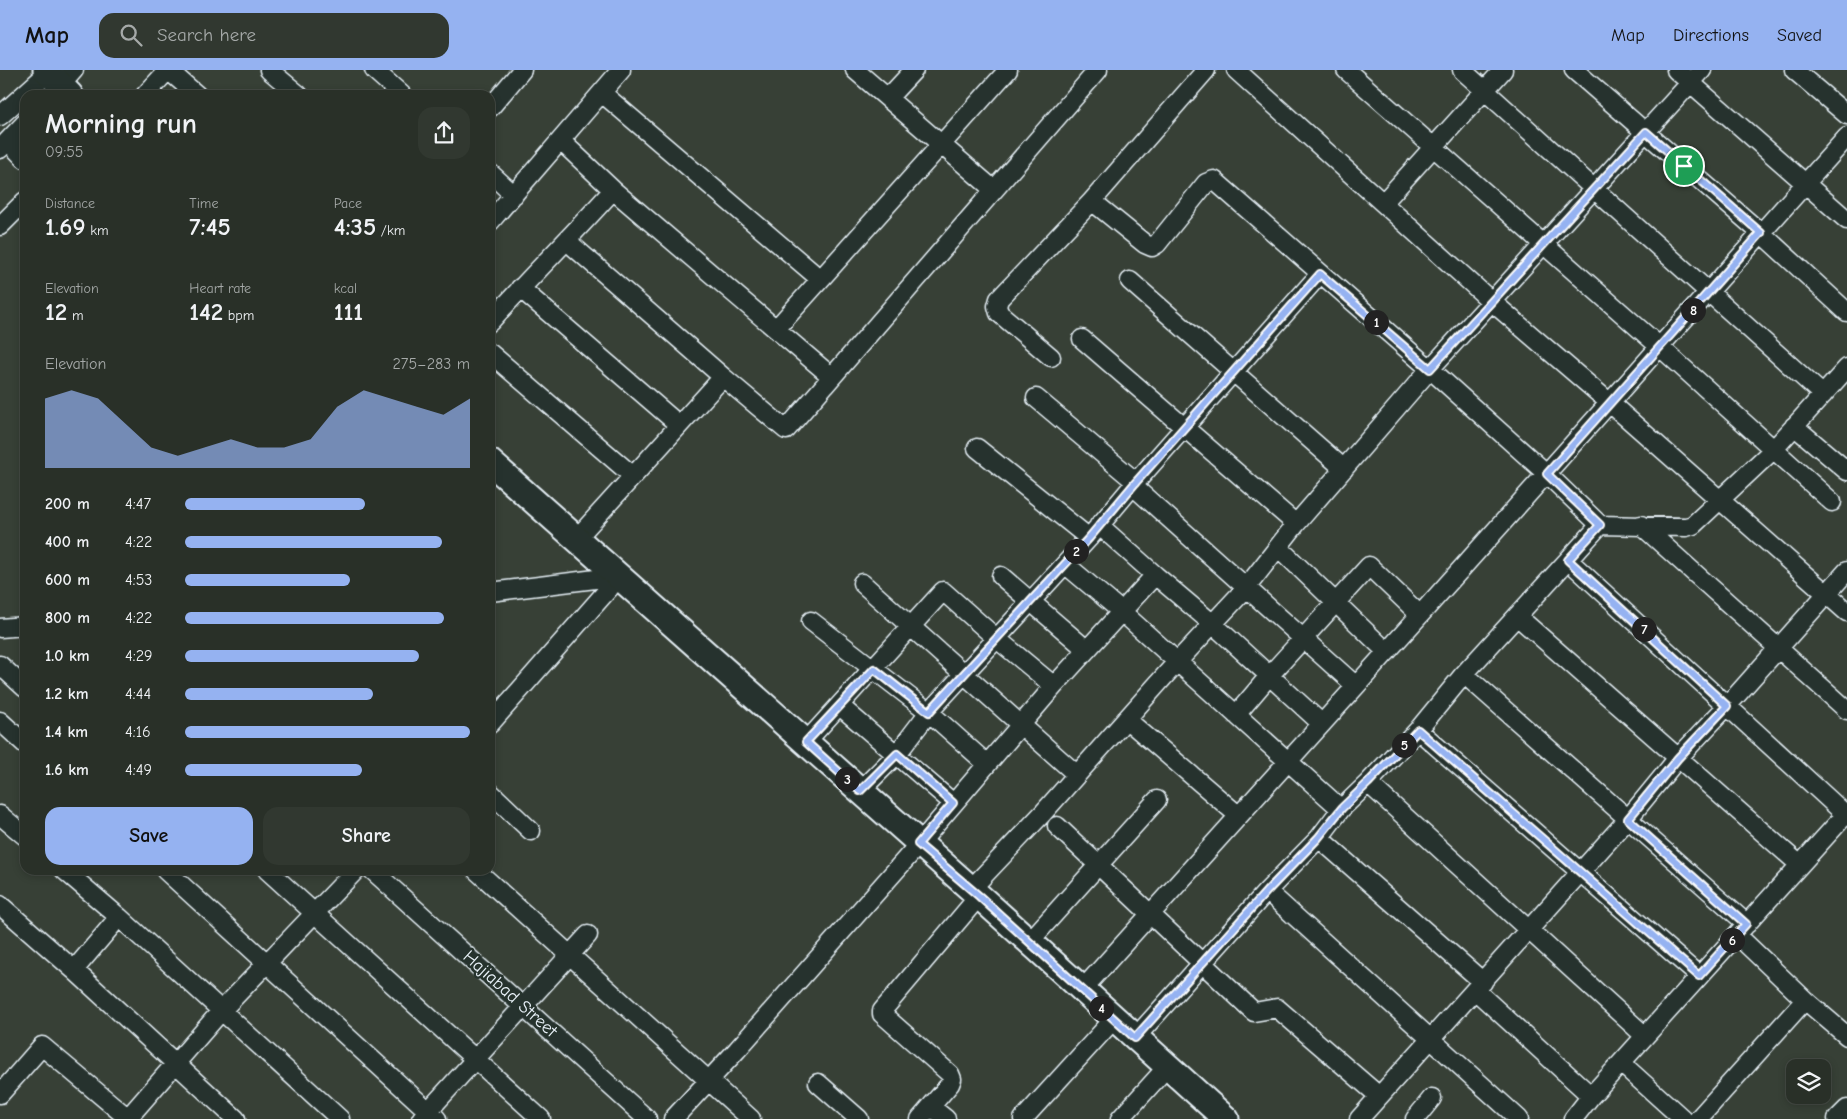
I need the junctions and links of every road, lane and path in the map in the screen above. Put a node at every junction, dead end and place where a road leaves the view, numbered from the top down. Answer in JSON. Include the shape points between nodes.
{"nodes":[{"id":1,"x":168,"y":70,"type":"edge"},
{"id":2,"x":269,"y":70,"type":"edge"},
{"id":3,"x":374,"y":70,"type":"edge"},
{"id":4,"x":621,"y":70,"type":"edge"},
{"id":5,"x":855,"y":70,"type":"edge"},
{"id":6,"x":914,"y":70,"type":"edge"},
{"id":7,"x":1008,"y":70,"type":"edge"},
{"id":8,"x":1098,"y":70,"type":"edge"},
{"id":9,"x":1206,"y":70,"type":"edge"},
{"id":10,"x":1236,"y":70,"type":"edge"},
{"id":11,"x":1346,"y":70,"type":"edge"},
{"id":12,"x":1462,"y":70,"type":"edge"},
{"id":13,"x":1503,"y":70,"type":"edge"},
{"id":14,"x":1574,"y":70,"type":"edge"},
{"id":15,"x":1676,"y":70,"type":"edge"},
{"id":16,"x":1794,"y":70,"type":"edge"},
{"id":17,"x":517,"y":72,"type":"edge"},
{"id":18,"x":1697,"y":76,"type":"edge"},
{"id":19,"x":57,"y":80,"type":"edge"},
{"id":20,"x":41,"y":90,"type":"edge"},
{"id":21,"x":150,"y":90,"type":"edge"},
{"id":22,"x":191,"y":90,"type":"edge"},
{"id":23,"x":293,"y":90,"type":"edge"},
{"id":24,"x":396,"y":90,"type":"edge"},
{"id":25,"x":1485,"y":90,"type":"junction"},
{"id":26,"x":602,"y":93,"type":"junction"},
{"id":27,"x":888,"y":98,"type":"junction"},
{"id":28,"x":495,"y":101,"type":"edge"},
{"id":29,"x":20,"y":103,"type":"edge"},
{"id":30,"x":0,"y":116,"type":"edge"},
{"id":31,"x":1847,"y":116,"type":"edge"},
{"id":32,"x":20,"y":128,"type":"edge"},
{"id":33,"x":1646,"y":132,"type":"junction"},
{"id":34,"x":1847,"y":137,"type":"edge"},
{"id":35,"x":561,"y":142,"type":"junction"},
{"id":36,"x":941,"y":144,"type":"junction"},
{"id":37,"x":4,"y":145,"type":"edge"},
{"id":38,"x":1434,"y":147,"type":"junction"},
{"id":39,"x":20,"y":156,"type":"edge"},
{"id":40,"x":495,"y":178,"type":"edge"},
{"id":41,"x":1806,"y":183,"type":"junction"},
{"id":42,"x":1595,"y":188,"type":"junction"},
{"id":43,"x":613,"y":190,"type":"junction"},
{"id":44,"x":994,"y":190,"type":"junction"},
{"id":45,"x":514,"y":194,"type":"junction"},
{"id":46,"x":1092,"y":201,"type":"junction"},
{"id":47,"x":1383,"y":203,"type":"junction"},
{"id":48,"x":20,"y":206,"type":"edge"},
{"id":49,"x":495,"y":216,"type":"edge"},
{"id":50,"x":1847,"y":220,"type":"edge"},
{"id":51,"x":0,"y":226,"type":"edge"},
{"id":52,"x":1761,"y":233,"type":"junction"},
{"id":53,"x":567,"y":241,"type":"junction"},
{"id":54,"x":1544,"y":244,"type":"junction"},
{"id":55,"x":1320,"y":274,"type":"junction"},
{"id":56,"x":820,"y":279,"type":"junction"},
{"id":57,"x":1130,"y":281,"type":"dead end"},
{"id":58,"x":520,"y":288,"type":"junction"},
{"id":59,"x":1710,"y":291,"type":"junction"},
{"id":60,"x":1491,"y":301,"type":"junction"},
{"id":61,"x":1847,"y":312,"type":"edge"},
{"id":62,"x":495,"y":316,"type":"edge"},
{"id":63,"x":776,"y":329,"type":"junction"},
{"id":64,"x":1082,"y":338,"type":"dead end"},
{"id":65,"x":1660,"y":347,"type":"junction"},
{"id":66,"x":495,"y":357,"type":"edge"},
{"id":67,"x":1051,"y":358,"type":"dead end"},
{"id":68,"x":1847,"y":368,"type":"edge"},
{"id":69,"x":1430,"y":369,"type":"junction"},
{"id":70,"x":1233,"y":372,"type":"junction"},
{"id":71,"x":723,"y":377,"type":"junction"},
{"id":72,"x":832,"y":377,"type":"junction"},
{"id":73,"x":1823,"y":395,"type":"junction"},
{"id":74,"x":1036,"y":398,"type":"dead end"},
{"id":75,"x":1610,"y":403,"type":"junction"},
{"id":76,"x":680,"y":425,"type":"junction"},
{"id":77,"x":1794,"y":426,"type":"junction"},
{"id":78,"x":1184,"y":428,"type":"junction"},
{"id":79,"x":977,"y":448,"type":"dead end"},
{"id":80,"x":1774,"y":449,"type":"junction"},
{"id":81,"x":495,"y":466,"type":"edge"},
{"id":82,"x":1344,"y":470,"type":"junction"},
{"id":83,"x":1847,"y":471,"type":"edge"},
{"id":84,"x":1547,"y":474,"type":"junction"},
{"id":85,"x":633,"y":476,"type":"junction"},
{"id":86,"x":1135,"y":484,"type":"junction"},
{"id":87,"x":1721,"y":500,"type":"junction"},
{"id":88,"x":1832,"y":502,"type":"dead end"},
{"id":89,"x":1296,"y":524,"type":"junction"},
{"id":90,"x":1600,"y":525,"type":"junction"},
{"id":91,"x":1641,"y":525,"type":"junction"},
{"id":92,"x":1094,"y":531,"type":"junction"},
{"id":93,"x":577,"y":538,"type":"junction"},
{"id":94,"x":1278,"y":547,"type":"junction"},
{"id":95,"x":1568,"y":560,"type":"junction"},
{"id":96,"x":1065,"y":564,"type":"junction"},
{"id":97,"x":1847,"y":571,"type":"edge"},
{"id":98,"x":1155,"y":575,"type":"junction"},
{"id":99,"x":620,"y":576,"type":"junction"},
{"id":100,"x":1001,"y":576,"type":"dead end"},
{"id":101,"x":862,"y":583,"type":"dead end"},
{"id":102,"x":1246,"y":588,"type":"junction"},
{"id":103,"x":495,"y":591,"type":"edge"},
{"id":104,"x":1826,"y":594,"type":"junction"},
{"id":105,"x":1031,"y":601,"type":"junction"},
{"id":106,"x":1336,"y":602,"type":"junction"},
{"id":107,"x":1122,"y":612,"type":"junction"},
{"id":108,"x":1847,"y":612,"type":"edge"},
{"id":109,"x":1420,"y":615,"type":"junction"},
{"id":110,"x":1517,"y":616,"type":"junction"},
{"id":111,"x":811,"y":621,"type":"dead end"},
{"id":112,"x":1213,"y":624,"type":"junction"},
{"id":113,"x":20,"y":626,"type":"edge"},
{"id":114,"x":0,"y":628,"type":"edge"},
{"id":115,"x":912,"y":628,"type":"junction"},
{"id":116,"x":997,"y":639,"type":"junction"},
{"id":117,"x":1302,"y":639,"type":"junction"},
{"id":118,"x":1779,"y":648,"type":"junction"},
{"id":119,"x":1088,"y":650,"type":"junction"},
{"id":120,"x":1387,"y":652,"type":"junction"},
{"id":121,"x":1177,"y":662,"type":"junction"},
{"id":122,"x":0,"y":665,"type":"edge"},
{"id":123,"x":874,"y":669,"type":"junction"},
{"id":124,"x":1464,"y":674,"type":"junction"},
{"id":125,"x":965,"y":675,"type":"junction"},
{"id":126,"x":1269,"y":676,"type":"junction"},
{"id":127,"x":20,"y":683,"type":"edge"},
{"id":128,"x":1054,"y":686,"type":"junction"},
{"id":129,"x":1356,"y":686,"type":"junction"},
{"id":130,"x":840,"y":706,"type":"junction"},
{"id":131,"x":1727,"y":706,"type":"junction"},
{"id":132,"x":1847,"y":710,"type":"edge"},
{"id":133,"x":929,"y":712,"type":"junction"},
{"id":134,"x":1236,"y":715,"type":"junction"},
{"id":135,"x":495,"y":718,"type":"edge"},
{"id":136,"x":1126,"y":719,"type":"junction"},
{"id":137,"x":0,"y":721,"type":"edge"},
{"id":138,"x":1322,"y":724,"type":"junction"},
{"id":139,"x":1020,"y":725,"type":"junction"},
{"id":140,"x":1418,"y":730,"type":"junction"},
{"id":141,"x":20,"y":739,"type":"edge"},
{"id":142,"x":806,"y":742,"type":"junction"},
{"id":143,"x":897,"y":754,"type":"junction"},
{"id":144,"x":1678,"y":758,"type":"junction"},
{"id":145,"x":1288,"y":762,"type":"junction"},
{"id":146,"x":987,"y":764,"type":"junction"},
{"id":147,"x":1076,"y":774,"type":"junction"},
{"id":148,"x":1368,"y":783,"type":"junction"},
{"id":149,"x":860,"y":791,"type":"junction"},
{"id":150,"x":495,"y":797,"type":"edge"},
{"id":151,"x":1157,"y":800,"type":"dead end"},
{"id":152,"x":953,"y":803,"type":"junction"},
{"id":153,"x":1342,"y":808,"type":"junction"},
{"id":154,"x":1846,"y":814,"type":"edge"},
{"id":155,"x":0,"y":815,"type":"edge"},
{"id":156,"x":1239,"y":816,"type":"junction"},
{"id":157,"x":1628,"y":819,"type":"junction"},
{"id":158,"x":1057,"y":826,"type":"dead end"},
{"id":159,"x":531,"y":831,"type":"dead end"},
{"id":160,"x":20,"y":832,"type":"edge"},
{"id":161,"x":1318,"y":838,"type":"junction"},
{"id":162,"x":918,"y":844,"type":"junction"},
{"id":163,"x":1099,"y":865,"type":"junction"},
{"id":164,"x":1800,"y":865,"type":"junction"},
{"id":165,"x":1579,"y":872,"type":"junction"},
{"id":166,"x":70,"y":875,"type":"edge"},
{"id":167,"x":169,"y":875,"type":"edge"},
{"id":168,"x":272,"y":875,"type":"edge"},
{"id":169,"x":351,"y":875,"type":"edge"},
{"id":170,"x":378,"y":875,"type":"edge"},
{"id":171,"x":482,"y":875,"type":"edge"},
{"id":172,"x":1267,"y":891,"type":"junction"},
{"id":173,"x":975,"y":892,"type":"junction"},
{"id":174,"x":0,"y":906,"type":"edge"},
{"id":175,"x":315,"y":914,"type":"junction"},
{"id":176,"x":1150,"y":915,"type":"junction"},
{"id":177,"x":119,"y":917,"type":"junction"},
{"id":178,"x":1529,"y":929,"type":"junction"},
{"id":179,"x":1742,"y":929,"type":"junction"},
{"id":180,"x":588,"y":935,"type":"dead end"},
{"id":181,"x":1029,"y":942,"type":"junction"},
{"id":182,"x":570,"y":954,"type":"junction"},
{"id":183,"x":1202,"y":963,"type":"junction"},
{"id":184,"x":267,"y":965,"type":"junction"},
{"id":185,"x":74,"y":970,"type":"junction"},
{"id":186,"x":1699,"y":976,"type":"junction"},
{"id":187,"x":1479,"y":986,"type":"junction"},
{"id":188,"x":1082,"y":990,"type":"junction"},
{"id":189,"x":1806,"y":1000,"type":"junction"},
{"id":190,"x":522,"y":1006,"type":"junction"},
{"id":191,"x":222,"y":1010,"type":"junction"},
{"id":192,"x":1114,"y":1019,"type":"junction"},
{"id":193,"x":1645,"y":1036,"type":"junction"},
{"id":194,"x":1847,"y":1036,"type":"edge"},
{"id":195,"x":1135,"y":1038,"type":"junction"},
{"id":196,"x":1431,"y":1039,"type":"junction"},
{"id":197,"x":475,"y":1059,"type":"junction"},
{"id":198,"x":1621,"y":1063,"type":"junction"},
{"id":199,"x":175,"y":1064,"type":"junction"},
{"id":200,"x":1167,"y":1066,"type":"junction"},
{"id":201,"x":709,"y":1081,"type":"junction"},
{"id":202,"x":818,"y":1082,"type":"dead end"},
{"id":203,"x":0,"y":1094,"type":"edge"},
{"id":204,"x":1379,"y":1096,"type":"junction"},
{"id":205,"x":1591,"y":1096,"type":"junction"},
{"id":206,"x":1432,"y":1098,"type":"dead end"},
{"id":207,"x":1847,"y":1109,"type":"edge"},
{"id":208,"x":926,"y":1113,"type":"edge"},
{"id":209,"x":428,"y":1116,"type":"edge"},
{"id":210,"x":129,"y":1118,"type":"edge"},
{"id":211,"x":236,"y":1119,"type":"edge"},
{"id":212,"x":340,"y":1119,"type":"edge"},
{"id":213,"x":541,"y":1119,"type":"edge"},
{"id":214,"x":647,"y":1119,"type":"edge"},
{"id":215,"x":673,"y":1119,"type":"edge"},
{"id":216,"x":751,"y":1119,"type":"edge"},
{"id":217,"x":859,"y":1119,"type":"edge"},
{"id":218,"x":946,"y":1119,"type":"edge"},
{"id":219,"x":1023,"y":1119,"type":"edge"},
{"id":220,"x":1120,"y":1119,"type":"edge"},
{"id":221,"x":1226,"y":1119,"type":"edge"},
{"id":222,"x":1359,"y":1119,"type":"edge"},
{"id":223,"x":1415,"y":1119,"type":"edge"},
{"id":224,"x":1519,"y":1119,"type":"edge"},
{"id":225,"x":1573,"y":1119,"type":"edge"},
{"id":226,"x":1683,"y":1119,"type":"edge"},
{"id":227,"x":1698,"y":1119,"type":"edge"},
{"id":228,"x":1837,"y":1119,"type":"edge"}],
"edges":[{"from":1,"to":21,"type":"street"},
{"from":1,"to":22,"type":"street"},
{"from":2,"to":23,"type":"street"},
{"from":3,"to":24,"type":"street"},
{"from":4,"to":26,"type":"street"},
{"from":5,"to":27,"type":"street"},
{"from":6,"to":27,"type":"street"},
{"from":7,"to":36,"type":"street"},
{"from":8,"to":44,"type":"street"},
{"from":9,"to":46,"type":"street"},
{"from":10,"to":47,"type":"street"},
{"from":11,"to":38,"type":"street"},
{"from":12,"to":25,"type":"street"},
{"from":13,"to":25,"type":"street"},
{"from":14,"to":33,"type":"street"},
{"from":15,"to":18,"type":"street"},
{"from":16,"to":31,"type":"street"},
{"from":17,"to":28,"type":"street"},
{"from":18,"to":33,"type":"street"},
{"from":18,"to":41,"type":"street"},
{"from":19,"to":20,"type":"street"},
{"from":25,"to":38,"type":"street"},
{"from":25,"to":42,"type":"street"},
{"from":26,"to":35,"type":"street"},
{"from":26,"to":56,"type":"street"},
{"from":27,"to":36,"type":"street"},
{"from":29,"to":30,"type":"street"},
{"from":32,"to":37,"type":"street"},
{"from":33,"to":42,"type":"street"},
{"from":33,"to":52,"type":"street"},
{"from":34,"to":41,"type":"street"},
{"from":35,"to":43,"type":"street"},
{"from":35,"to":45,"type":"street"},
{"from":36,"to":44,"type":"street"},
{"from":36,"to":56,"type":"street"},
{"from":37,"to":39,"type":"street"},
{"from":38,"to":47,"type":"street"},
{"from":38,"to":54,"type":"street"},
{"from":40,"to":45,"type":"street"},
{"from":41,"to":50,"type":"street"},
{"from":41,"to":52,"type":"street"},
{"from":42,"to":54,"type":"street"},
{"from":42,"to":59,"type":"street"},
{"from":43,"to":53,"type":"street"},
{"from":43,"to":63,"type":"street"},
{"from":44,"to":72,"type":"street"},
{"from":45,"to":49,"type":"street"},
{"from":46,"to":55,"type":"street","via":[[1152,247],[1206,183],[1214,180]]},
{"from":46,"to":67,"type":"street","via":[[999,299],[997,306],[999,313]]},
{"from":47,"to":60,"type":"street"},
{"from":48,"to":51,"type":"street"},
{"from":52,"to":59,"type":"street"},
{"from":52,"to":61,"type":"street"},
{"from":53,"to":58,"type":"street"},
{"from":53,"to":71,"type":"street"},
{"from":54,"to":60,"type":"street"},
{"from":54,"to":65,"type":"street"},
{"from":55,"to":69,"type":"street"},
{"from":55,"to":70,"type":"street"},
{"from":56,"to":63,"type":"street"},
{"from":57,"to":70,"type":"street"},
{"from":58,"to":62,"type":"street"},
{"from":58,"to":76,"type":"street"},
{"from":59,"to":65,"type":"street"},
{"from":59,"to":73,"type":"street"},
{"from":60,"to":69,"type":"street"},
{"from":60,"to":75,"type":"street"},
{"from":63,"to":72,"type":"street"},
{"from":64,"to":78,"type":"street"},
{"from":65,"to":75,"type":"street"},
{"from":65,"to":80,"type":"street"},
{"from":66,"to":85,"type":"street"},
{"from":68,"to":73,"type":"street"},
{"from":69,"to":82,"type":"street"},
{"from":69,"to":84,"type":"street"},
{"from":70,"to":78,"type":"street"},
{"from":70,"to":82,"type":"street"},
{"from":71,"to":72,"type":"street","via":[[786,430]]},
{"from":71,"to":76,"type":"street"},
{"from":73,"to":77,"type":"street"},
{"from":74,"to":86,"type":"street"},
{"from":75,"to":84,"type":"street"},
{"from":75,"to":87,"type":"street"},
{"from":76,"to":85,"type":"street"},
{"from":77,"to":80,"type":"street"},
{"from":77,"to":83,"type":"street"},
{"from":78,"to":86,"type":"street"},
{"from":78,"to":89,"type":"street"},
{"from":79,"to":92,"type":"street"},
{"from":80,"to":87,"type":"street"},
{"from":80,"to":88,"type":"street"},
{"from":81,"to":93,"type":"street"},
{"from":82,"to":89,"type":"street"},
{"from":84,"to":90,"type":"street"},
{"from":84,"to":109,"type":"street"},
{"from":85,"to":93,"type":"street"},
{"from":86,"to":92,"type":"street"},
{"from":86,"to":102,"type":"street"},
{"from":87,"to":91,"type":"street","via":[[1693,525]]},
{"from":87,"to":104,"type":"street"},
{"from":89,"to":94,"type":"street"},
{"from":90,"to":91,"type":"street"},
{"from":90,"to":95,"type":"street"},
{"from":91,"to":118,"type":"street"},
{"from":92,"to":96,"type":"street"},
{"from":92,"to":98,"type":"street"},
{"from":93,"to":99,"type":"street"},
{"from":94,"to":102,"type":"street"},
{"from":94,"to":106,"type":"street"},
{"from":95,"to":110,"type":"street"},
{"from":95,"to":131,"type":"street"},
{"from":96,"to":105,"type":"street"},
{"from":96,"to":107,"type":"street"},
{"from":97,"to":104,"type":"street"},
{"from":98,"to":107,"type":"street"},
{"from":98,"to":112,"type":"street"},
{"from":99,"to":103,"type":"street"},
{"from":99,"to":135,"type":"street"},
{"from":99,"to":142,"type":"street"},
{"from":100,"to":105,"type":"street"},
{"from":101,"to":115,"type":"street"},
{"from":102,"to":112,"type":"street"},
{"from":102,"to":117,"type":"street"},
{"from":104,"to":108,"type":"street"},
{"from":104,"to":118,"type":"street"},
{"from":105,"to":116,"type":"street"},
{"from":105,"to":119,"type":"street"},
{"from":106,"to":109,"type":"street","via":[[1369,566]]},
{"from":106,"to":117,"type":"street"},
{"from":106,"to":120,"type":"street"},
{"from":107,"to":119,"type":"street"},
{"from":107,"to":121,"type":"street"},
{"from":109,"to":120,"type":"street"},
{"from":110,"to":124,"type":"street"},
{"from":110,"to":144,"type":"street"},
{"from":111,"to":123,"type":"street"},
{"from":112,"to":121,"type":"street"},
{"from":112,"to":126,"type":"street"},
{"from":113,"to":114,"type":"street"},
{"from":115,"to":116,"type":"street","via":[[943,591]]},
{"from":115,"to":123,"type":"street"},
{"from":115,"to":125,"type":"street"},
{"from":116,"to":125,"type":"street"},
{"from":116,"to":128,"type":"street"},
{"from":117,"to":126,"type":"street"},
{"from":117,"to":129,"type":"street"},
{"from":118,"to":131,"type":"street"},
{"from":118,"to":132,"type":"street"},
{"from":119,"to":128,"type":"street"},
{"from":120,"to":129,"type":"street"},
{"from":121,"to":134,"type":"street"},
{"from":121,"to":136,"type":"street"},
{"from":122,"to":127,"type":"street"},
{"from":123,"to":130,"type":"street"},
{"from":123,"to":133,"type":"street"},
{"from":124,"to":140,"type":"street"},
{"from":124,"to":157,"type":"street"},
{"from":125,"to":133,"type":"street"},
{"from":125,"to":139,"type":"street"},
{"from":126,"to":134,"type":"street"},
{"from":126,"to":138,"type":"street"},
{"from":128,"to":139,"type":"street"},
{"from":129,"to":138,"type":"street"},
{"from":130,"to":142,"type":"street"},
{"from":130,"to":143,"type":"street"},
{"from":131,"to":144,"type":"street"},
{"from":131,"to":154,"type":"street"},
{"from":133,"to":143,"type":"street"},
{"from":133,"to":146,"type":"street"},
{"from":134,"to":145,"type":"street"},
{"from":136,"to":147,"type":"street"},
{"from":136,"to":156,"type":"street"},
{"from":137,"to":141,"type":"street"},
{"from":138,"to":145,"type":"street"},
{"from":139,"to":146,"type":"street"},
{"from":139,"to":147,"type":"street"},
{"from":140,"to":148,"type":"street"},
{"from":140,"to":165,"type":"street"},
{"from":142,"to":149,"type":"street"},
{"from":143,"to":149,"type":"street"},
{"from":143,"to":152,"type":"street"},
{"from":144,"to":157,"type":"street"},
{"from":144,"to":164,"type":"street"},
{"from":145,"to":153,"type":"street"},
{"from":145,"to":156,"type":"street"},
{"from":146,"to":152,"type":"street"},
{"from":147,"to":173,"type":"street"},
{"from":148,"to":153,"type":"street"},
{"from":148,"to":178,"type":"street"},
{"from":149,"to":162,"type":"street"},
{"from":150,"to":159,"type":"street"},
{"from":151,"to":163,"type":"street"},
{"from":152,"to":162,"type":"street"},
{"from":153,"to":161,"type":"street"},
{"from":154,"to":164,"type":"street"},
{"from":155,"to":160,"type":"street"},
{"from":156,"to":176,"type":"street"},
{"from":157,"to":165,"type":"street"},
{"from":157,"to":179,"type":"street"},
{"from":158,"to":163,"type":"street"},
{"from":161,"to":172,"type":"street"},
{"from":161,"to":187,"type":"street"},
{"from":162,"to":173,"type":"street"},
{"from":162,"to":201,"type":"street"},
{"from":163,"to":176,"type":"street"},
{"from":163,"to":181,"type":"street"},
{"from":164,"to":179,"type":"street"},
{"from":165,"to":178,"type":"street"},
{"from":165,"to":186,"type":"street"},
{"from":166,"to":177,"type":"street"},
{"from":167,"to":184,"type":"street"},
{"from":168,"to":175,"type":"street"},
{"from":169,"to":175,"type":"street"},
{"from":170,"to":190,"type":"street","name":"Hajiabad Street"},
{"from":171,"to":182,"type":"street"},
{"from":172,"to":183,"type":"street"},
{"from":172,"to":196,"type":"street"},
{"from":173,"to":181,"type":"street"},
{"from":173,"to":208,"type":"street","via":[[882,1011],[950,1074],[950,1084]]},
{"from":174,"to":185,"type":"street"},
{"from":175,"to":184,"type":"street"},
{"from":175,"to":197,"type":"street"},
{"from":176,"to":183,"type":"street"},
{"from":176,"to":188,"type":"street"},
{"from":177,"to":185,"type":"street"},
{"from":177,"to":191,"type":"street"},
{"from":178,"to":187,"type":"street"},
{"from":178,"to":193,"type":"street"},
{"from":179,"to":186,"type":"street"},
{"from":179,"to":189,"type":"street"},
{"from":180,"to":182,"type":"street"},
{"from":181,"to":188,"type":"street"},
{"from":182,"to":190,"type":"street"},
{"from":182,"to":201,"type":"street"},
{"from":183,"to":195,"type":"street"},
{"from":183,"to":204,"type":"street","via":[[1254,1012],[1277,1008]]},
{"from":184,"to":191,"type":"street"},
{"from":184,"to":209,"type":"street"},
{"from":185,"to":199,"type":"street"},
{"from":186,"to":193,"type":"street"},
{"from":187,"to":196,"type":"street"},
{"from":187,"to":205,"type":"street"},
{"from":188,"to":192,"type":"street"},
{"from":189,"to":194,"type":"street"},
{"from":189,"to":227,"type":"street"},
{"from":190,"to":197,"type":"street"},
{"from":190,"to":214,"type":"street","name":"Hajiabad Street"},
{"from":191,"to":199,"type":"street"},
{"from":191,"to":212,"type":"street"},
{"from":192,"to":195,"type":"street"},
{"from":192,"to":219,"type":"street"},
{"from":193,"to":198,"type":"street"},
{"from":195,"to":200,"type":"street"},
{"from":196,"to":204,"type":"street"},
{"from":196,"to":224,"type":"street"},
{"from":197,"to":209,"type":"street"},
{"from":197,"to":213,"type":"street"},
{"from":198,"to":205,"type":"street"},
{"from":198,"to":226,"type":"street"},
{"from":199,"to":210,"type":"street"},
{"from":199,"to":211,"type":"street"},
{"from":200,"to":220,"type":"street"},
{"from":200,"to":221,"type":"street"},
{"from":201,"to":215,"type":"street"},
{"from":201,"to":216,"type":"street"},
{"from":202,"to":217,"type":"street"},
{"from":203,"to":210,"type":"street","via":[[42,1046]]},
{"from":204,"to":222,"type":"street"},
{"from":205,"to":225,"type":"street"},
{"from":206,"to":223,"type":"street"},
{"from":207,"to":228,"type":"street"},
{"from":208,"to":218,"type":"street"}]}
